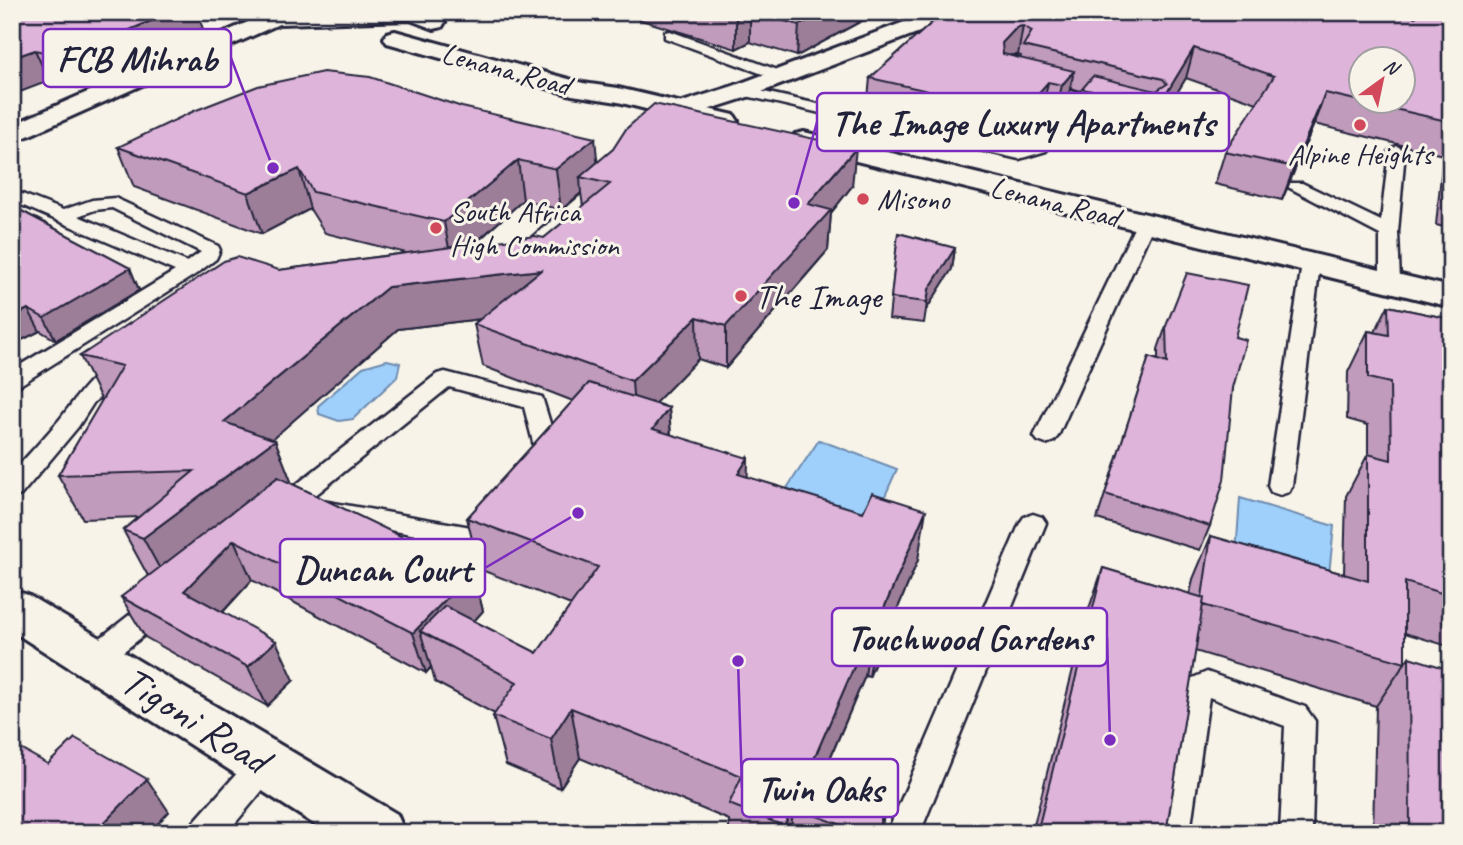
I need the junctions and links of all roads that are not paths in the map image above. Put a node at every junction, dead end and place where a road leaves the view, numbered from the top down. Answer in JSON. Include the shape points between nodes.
{"nodes":[{"id":1,"x":951,"y":12,"type":"edge"},
{"id":2,"x":290,"y":14,"type":"edge"},
{"id":3,"x":413,"y":23,"type":"edge"},
{"id":4,"x":284,"y":29,"type":"edge"},
{"id":5,"x":670,"y":34,"type":"dead end"},
{"id":6,"x":781,"y":76,"type":"junction"},
{"id":7,"x":1022,"y":84,"type":"edge"},
{"id":8,"x":742,"y":91,"type":"junction"},
{"id":9,"x":618,"y":95,"type":"junction"},
{"id":10,"x":674,"y":116,"type":"junction"},
{"id":11,"x":12,"y":135,"type":"edge"},
{"id":12,"x":12,"y":149,"type":"edge"},
{"id":13,"x":1397,"y":151,"type":"dead end"},
{"id":14,"x":611,"y":170,"type":"edge"},
{"id":15,"x":1296,"y":187,"type":"edge"},
{"id":16,"x":12,"y":195,"type":"edge"},
{"id":17,"x":63,"y":216,"type":"junction"},
{"id":18,"x":1145,"y":224,"type":"junction"},
{"id":19,"x":1389,"y":232,"type":"junction"},
{"id":20,"x":514,"y":264,"type":"edge"},
{"id":21,"x":1311,"y":264,"type":"junction"},
{"id":22,"x":189,"y":270,"type":"junction"},
{"id":23,"x":1390,"y":283,"type":"junction"},
{"id":24,"x":1451,"y":298,"type":"edge"},
{"id":25,"x":142,"y":355,"type":"edge"},
{"id":26,"x":12,"y":380,"type":"edge"},
{"id":27,"x":1046,"y":436,"type":"dead end"},
{"id":28,"x":532,"y":480,"type":"edge"},
{"id":29,"x":1280,"y":486,"type":"dead end"},
{"id":30,"x":12,"y":489,"type":"edge"},
{"id":31,"x":513,"y":499,"type":"edge"},
{"id":32,"x":289,"y":504,"type":"junction"},
{"id":33,"x":267,"y":521,"type":"edge"},
{"id":34,"x":1033,"y":523,"type":"dead end"},
{"id":35,"x":181,"y":590,"type":"edge"},
{"id":36,"x":12,"y":608,"type":"edge"},
{"id":37,"x":95,"y":659,"type":"junction"},
{"id":38,"x":265,"y":764,"type":"junction"},
{"id":39,"x":206,"y":833,"type":"edge"},
{"id":40,"x":377,"y":833,"type":"edge"},
{"id":41,"x":903,"y":833,"type":"edge"},
{"id":42,"x":1174,"y":833,"type":"edge"},
{"id":43,"x":1296,"y":833,"type":"edge"}],
"edges":[{"from":1,"to":6,"type":"street"},
{"from":2,"to":4,"type":"street"},
{"from":3,"to":4,"type":"street","name":"Lenana Road"},
{"from":3,"to":9,"type":"street","name":"Lenana Road","via":[[474,48],[593,82]]},
{"from":3,"to":9,"type":"street","name":"Lenana Road","via":[[581,90]]},
{"from":4,"to":11,"type":"street"},
{"from":4,"to":12,"type":"street"},
{"from":5,"to":6,"type":"lane"},
{"from":6,"to":8,"type":"street"},
{"from":7,"to":8,"type":"lane","via":[[1089,99],[1040,148],[1019,154]]},
{"from":8,"to":10,"type":"street"},
{"from":9,"to":10,"type":"street","name":"Lenana Road"},
{"from":10,"to":18,"type":"street","name":"Lenana Road","via":[[764,130]]},
{"from":13,"to":19,"type":"lane"},
{"from":14,"to":20,"type":"lane","via":[[608,181]]},
{"from":15,"to":19,"type":"lane"},
{"from":16,"to":17,"type":"lane"},
{"from":17,"to":22,"type":"lane"},
{"from":17,"to":22,"type":"lane","via":[[92,205],[115,203],[211,250]]},
{"from":18,"to":21,"type":"street","name":"Lenana Road"},
{"from":18,"to":27,"type":"lane"},
{"from":19,"to":23,"type":"lane"},
{"from":21,"to":23,"type":"street","name":"Lenana Road"},
{"from":21,"to":29,"type":"lane"},
{"from":22,"to":26,"type":"lane"},
{"from":23,"to":24,"type":"street","name":"Lenana Road"},
{"from":25,"to":30,"type":"lane","via":[[96,387]]},
{"from":28,"to":32,"type":"lane","via":[[550,461],[534,402],[445,379]]},
{"from":31,"to":32,"type":"lane","via":[[476,537]]},
{"from":32,"to":33,"type":"lane"},
{"from":34,"to":41,"type":"lane"},
{"from":35,"to":37,"type":"lane"},
{"from":36,"to":37,"type":"street","name":"Tigoni Road"},
{"from":37,"to":38,"type":"street","name":"Tigoni Road"},
{"from":38,"to":39,"type":"lane"},
{"from":38,"to":40,"type":"street","name":"Tigoni Road"},
{"from":42,"to":43,"type":"lane","via":[[1194,691],[1208,684],[1300,721]]}]}
